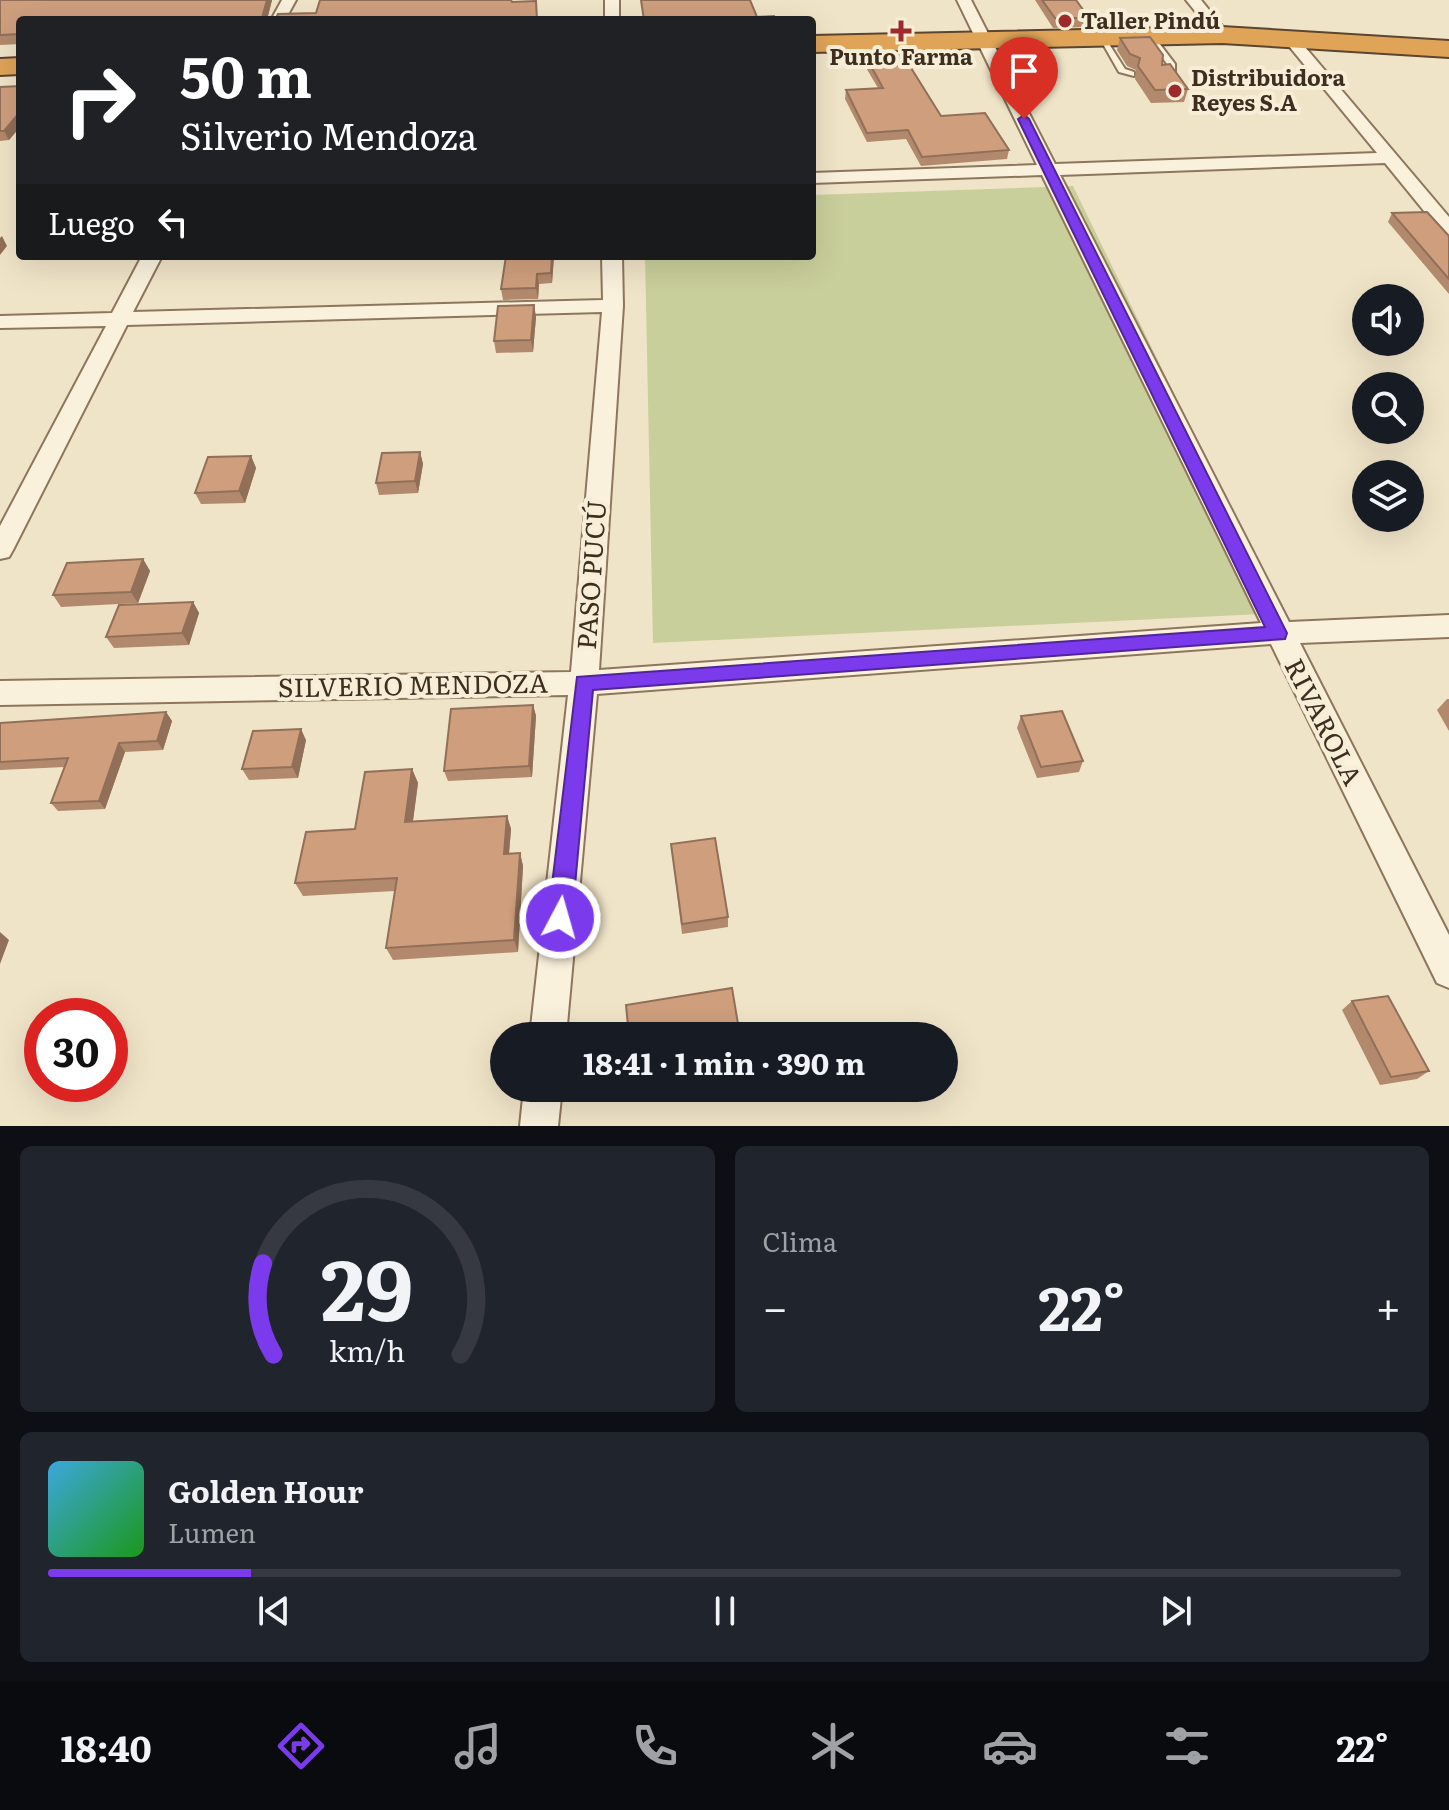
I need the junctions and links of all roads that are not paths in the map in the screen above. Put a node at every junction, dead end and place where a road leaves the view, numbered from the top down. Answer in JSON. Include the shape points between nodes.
{"nodes":[{"id":1,"x":964,"y":0,"type":"edge"},
{"id":2,"x":1193,"y":0,"type":"edge"},
{"id":3,"x":1222,"y":35,"type":"junction"},
{"id":4,"x":1151,"y":36,"type":"junction"},
{"id":5,"x":1102,"y":37,"type":"junction"},
{"id":6,"x":1289,"y":37,"type":"junction"},
{"id":7,"x":984,"y":40,"type":"junction"},
{"id":8,"x":816,"y":44,"type":"edge"},
{"id":9,"x":1449,"y":49,"type":"edge"},
{"id":10,"x":1163,"y":73,"type":"edge"},
{"id":11,"x":1131,"y":74,"type":"edge"},
{"id":12,"x":1387,"y":158,"type":"junction"},
{"id":13,"x":1050,"y":171,"type":"junction"},
{"id":14,"x":816,"y":178,"type":"edge"},
{"id":15,"x":1449,"y":229,"type":"edge"},
{"id":16,"x":150,"y":260,"type":"edge"},
{"id":17,"x":612,"y":260,"type":"edge"},
{"id":18,"x":613,"y":306,"type":"junction"},
{"id":19,"x":118,"y":318,"type":"junction"},
{"id":20,"x":0,"y":322,"type":"edge"},
{"id":21,"x":0,"y":550,"type":"edge"},
{"id":22,"x":1449,"y":626,"type":"edge"},
{"id":23,"x":1278,"y":633,"type":"junction"},
{"id":24,"x":584,"y":683,"type":"junction"},
{"id":25,"x":0,"y":693,"type":"edge"},
{"id":26,"x":1449,"y":971,"type":"edge"},
{"id":27,"x":549,"y":1022,"type":"edge"},
{"id":28,"x":542,"y":1102,"type":"edge"},
{"id":29,"x":539,"y":1126,"type":"edge"}],
"edges":[{"from":1,"to":7,"type":"street","name":"RIVAROLA"},
{"from":2,"to":3,"type":"street"},
{"from":3,"to":4,"type":"highway"},
{"from":3,"to":6,"type":"highway"},
{"from":4,"to":5,"type":"highway"},
{"from":4,"to":10,"type":"lane","via":[[1171,64],[1172,70]]},
{"from":5,"to":7,"type":"highway"},
{"from":5,"to":11,"type":"lane","via":[[1122,70]]},
{"from":6,"to":9,"type":"highway"},
{"from":6,"to":12,"type":"street"},
{"from":7,"to":8,"type":"highway"},
{"from":7,"to":13,"type":"street","name":"RIVAROLA"},
{"from":12,"to":13,"type":"street"},
{"from":12,"to":15,"type":"street"},
{"from":13,"to":14,"type":"street"},
{"from":13,"to":23,"type":"street","name":"RIVAROLA"},
{"from":16,"to":19,"type":"street"},
{"from":17,"to":18,"type":"street","name":"PASO PUCÚ"},
{"from":18,"to":19,"type":"street"},
{"from":18,"to":24,"type":"street","name":"PASO PUCÚ"},
{"from":19,"to":20,"type":"street"},
{"from":19,"to":21,"type":"street"},
{"from":22,"to":23,"type":"street","name":"SILVERIO MENDOZA"},
{"from":23,"to":24,"type":"street","name":"SILVERIO MENDOZA"},
{"from":23,"to":26,"type":"street","name":"RIVAROLA"},
{"from":24,"to":25,"type":"street","name":"SILVERIO MENDOZA"},
{"from":24,"to":27,"type":"street","name":"PASO PUCÚ"},
{"from":28,"to":29,"type":"street"}]}
